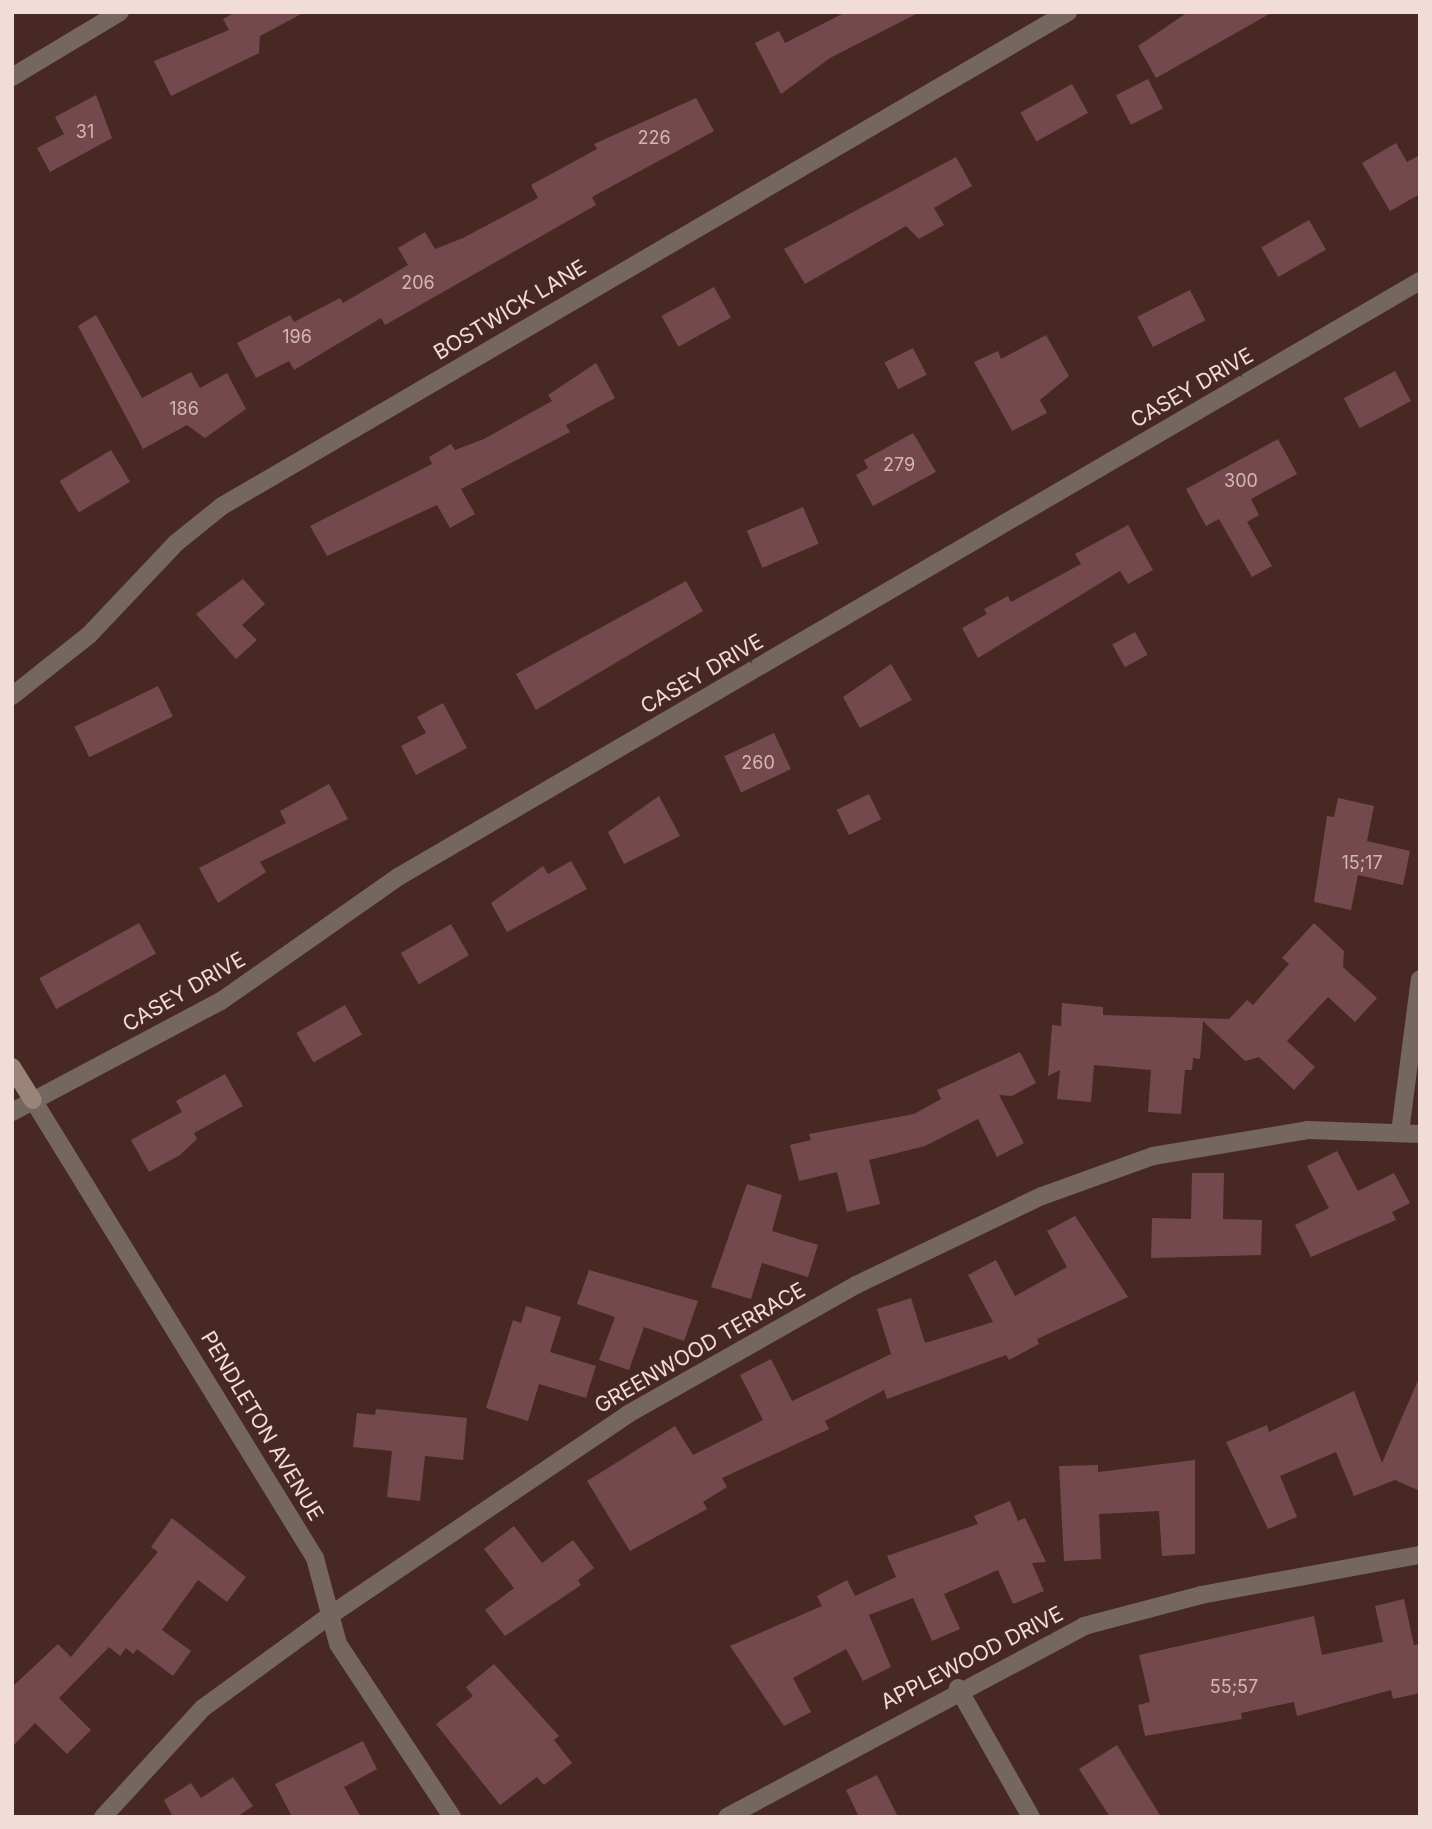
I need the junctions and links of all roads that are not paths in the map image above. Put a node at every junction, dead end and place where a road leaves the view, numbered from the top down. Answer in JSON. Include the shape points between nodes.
{"nodes":[{"id":1,"x":120,"y":12,"type":"edge"},
{"id":2,"x":1068,"y":12,"type":"edge"},
{"id":3,"x":12,"y":77,"type":"edge"},
{"id":4,"x":1420,"y":281,"type":"edge"},
{"id":5,"x":12,"y":696,"type":"edge"},
{"id":6,"x":1420,"y":979,"type":"edge"},
{"id":7,"x":12,"y":1067,"type":"edge"},
{"id":8,"x":33,"y":1101,"type":"junction"},
{"id":9,"x":12,"y":1112,"type":"edge"},
{"id":10,"x":1400,"y":1132,"type":"junction"},
{"id":11,"x":1420,"y":1134,"type":"edge"},
{"id":12,"x":1420,"y":1555,"type":"edge"},
{"id":13,"x":329,"y":1616,"type":"junction"},
{"id":14,"x":958,"y":1688,"type":"junction"},
{"id":15,"x":103,"y":1817,"type":"edge"},
{"id":16,"x":452,"y":1817,"type":"edge"},
{"id":17,"x":727,"y":1817,"type":"edge"},
{"id":18,"x":1031,"y":1817,"type":"edge"}],
"edges":[{"from":1,"to":3,"type":"street"},
{"from":2,"to":5,"type":"street","name":"BOSTWICK LANE","via":[[222,506],[176,543],[79,644]]},
{"from":4,"to":8,"type":"street","name":"CASEY DRIVE","via":[[398,877],[221,1001]]},
{"from":6,"to":10,"type":"street"},
{"from":7,"to":8,"type":"street","name":"PENDLETON AVENUE"},
{"from":8,"to":9,"type":"street","name":"CASEY DRIVE"},
{"from":8,"to":13,"type":"street","name":"PENDLETON AVENUE","via":[[315,1558]]},
{"from":10,"to":11,"type":"street","name":"GREENWOOD TERRACE"},
{"from":10,"to":13,"type":"street","name":"GREENWOOD TERRACE","via":[[1308,1130],[1188,1147],[1115,1167],[998,1215],[856,1285],[628,1414]]},
{"from":12,"to":14,"type":"street","name":"APPLEWOOD DRIVE","via":[[1142,1608],[1084,1626]]},
{"from":13,"to":15,"type":"street","name":"GREENWOOD TERRACE","via":[[203,1708]]},
{"from":13,"to":16,"type":"street","name":"PENDLETON AVENUE","via":[[366,1693]]},
{"from":14,"to":17,"type":"street","name":"APPLEWOOD DRIVE"},
{"from":14,"to":18,"type":"street"}]}
